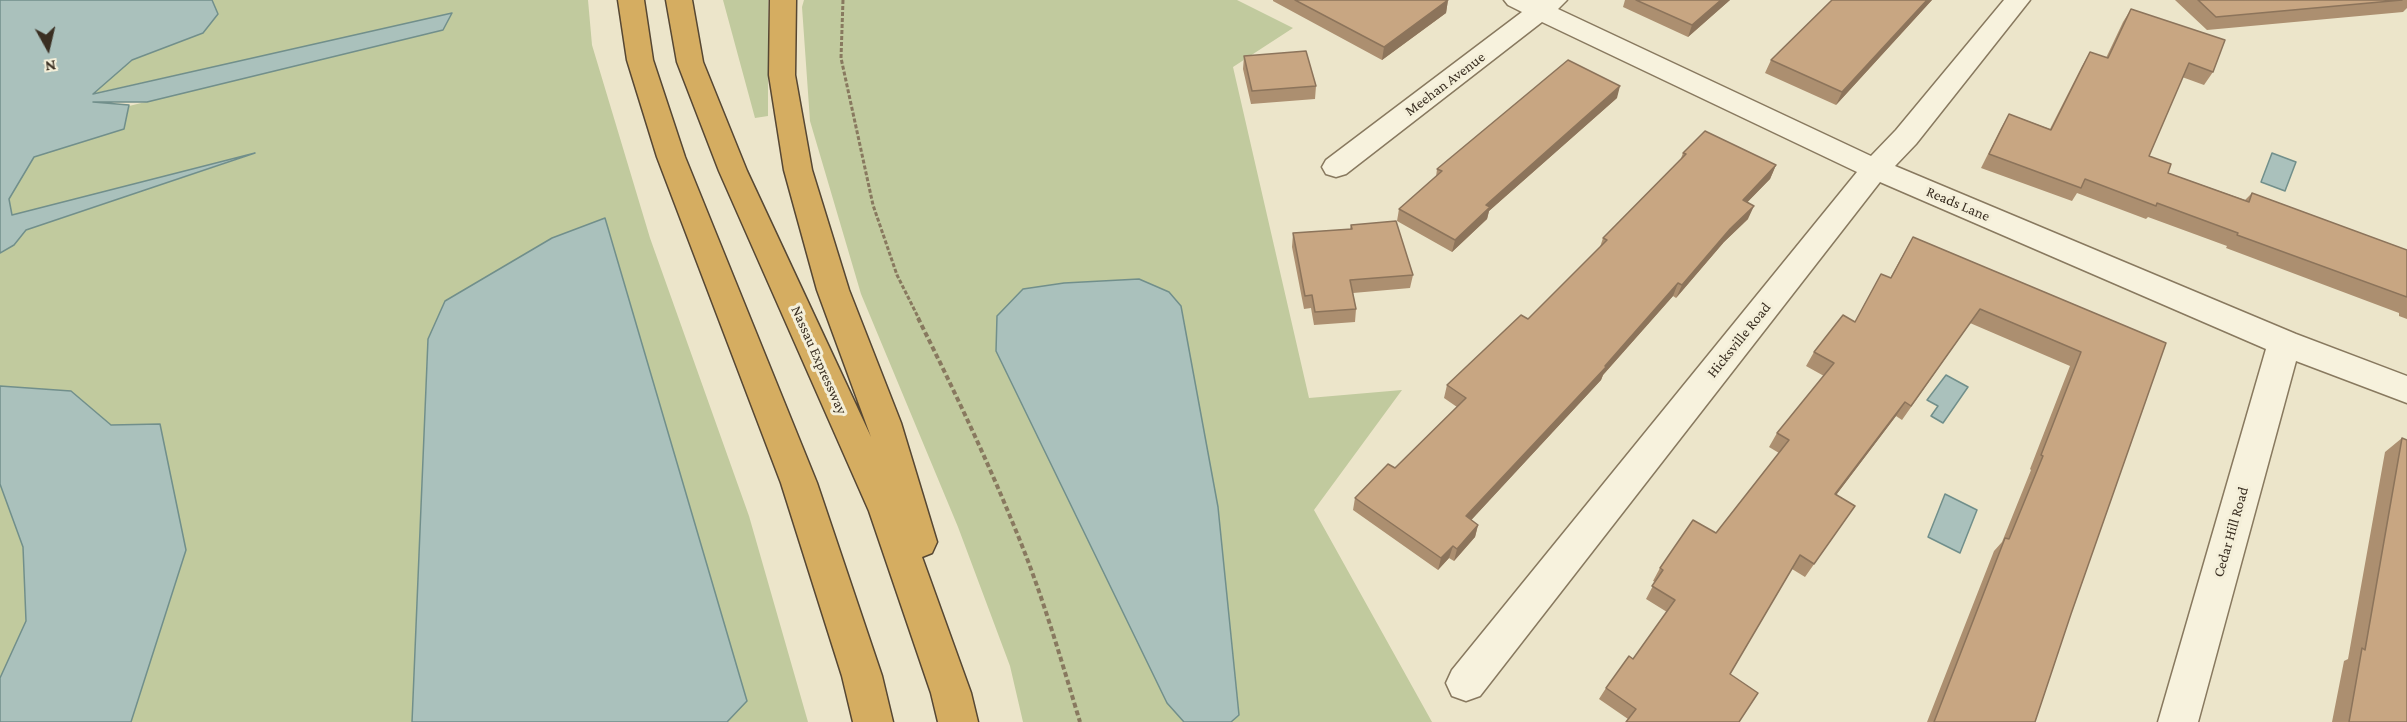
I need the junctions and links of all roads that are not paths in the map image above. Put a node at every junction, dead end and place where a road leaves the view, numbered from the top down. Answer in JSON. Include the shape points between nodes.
{"nodes":[{"id":1,"x":632,"y":0,"type":"edge"},
{"id":2,"x":679,"y":0,"type":"edge"},
{"id":3,"x":783,"y":0,"type":"edge"},
{"id":4,"x":2017,"y":0,"type":"edge"},
{"id":5,"x":1537,"y":4,"type":"edge"},
{"id":6,"x":1336,"y":167,"type":"dead end"},
{"id":7,"x":1875,"y":169,"type":"junction"},
{"id":8,"x":2284,"y":343,"type":"junction"},
{"id":9,"x":2407,"y":390,"type":"edge"},
{"id":10,"x":1466,"y":683,"type":"dead end"},
{"id":11,"x":955,"y":707,"type":"edge"},
{"id":12,"x":873,"y":722,"type":"edge"},
{"id":13,"x":2178,"y":722,"type":"edge"}],
"edges":[{"from":1,"to":12,"type":"highway","via":[[640,60],[671,157],[799,483],[862,676]]},
{"from":2,"to":11,"type":"highway","name":"Nassau Expressway","via":[[694,73],[733,171],[887,511]]},
{"from":3,"to":11,"type":"highway","via":[[782,75],[798,170],[833,291],[884,423],[924,559]]},
{"from":4,"to":7,"type":"street","name":"Hicksville Road","via":[[1906,137]]},
{"from":5,"to":6,"type":"street","name":"Meehan Avenue"},
{"from":5,"to":7,"type":"street","name":"Reads Lane"},
{"from":7,"to":8,"type":"street","name":"Reads Lane"},
{"from":7,"to":10,"type":"street","name":"Hicksville Road"},
{"from":8,"to":9,"type":"street","name":"Reads Lane"},
{"from":8,"to":13,"type":"street","name":"Cedar Hill Road"}]}
